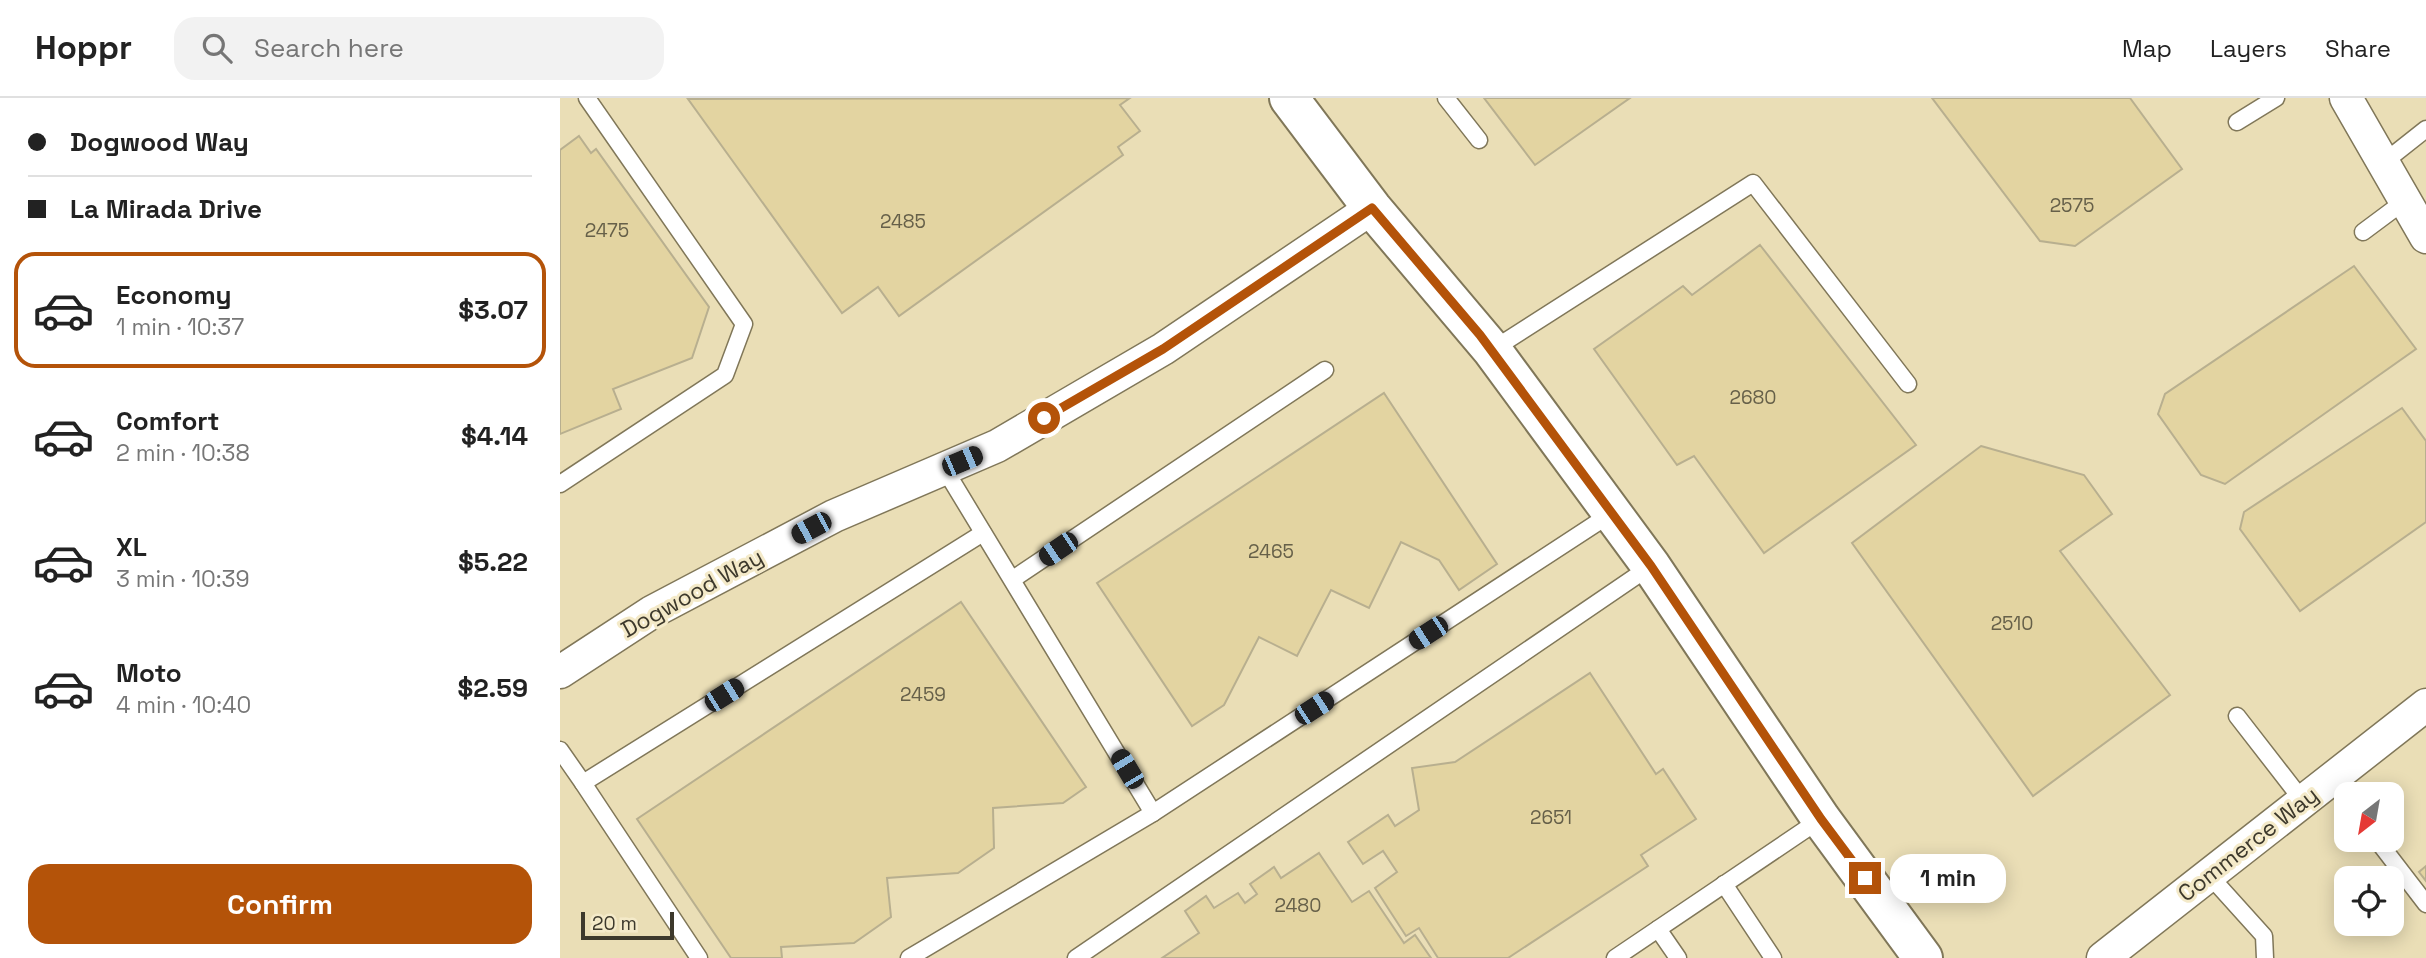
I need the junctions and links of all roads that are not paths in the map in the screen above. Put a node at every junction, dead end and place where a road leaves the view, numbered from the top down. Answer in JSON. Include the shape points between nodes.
{"nodes":[{"id":1,"x":587,"y":98,"type":"edge"},
{"id":2,"x":1289,"y":98,"type":"edge"},
{"id":3,"x":1446,"y":98,"type":"edge"},
{"id":4,"x":2276,"y":98,"type":"edge"},
{"id":5,"x":2346,"y":98,"type":"edge"},
{"id":6,"x":2237,"y":122,"type":"dead end"},
{"id":7,"x":2426,"y":129,"type":"edge"},
{"id":8,"x":1479,"y":141,"type":"dead end"},
{"id":9,"x":2383,"y":163,"type":"junction"},
{"id":10,"x":2406,"y":200,"type":"junction"},
{"id":11,"x":1372,"y":208,"type":"junction"},
{"id":12,"x":2363,"y":232,"type":"dead end"},
{"id":13,"x":2426,"y":237,"type":"edge"},
{"id":14,"x":1492,"y":350,"type":"junction"},
{"id":15,"x":1325,"y":370,"type":"dead end"},
{"id":16,"x":1908,"y":384,"type":"dead end"},
{"id":17,"x":944,"y":468,"type":"junction"},
{"id":18,"x":560,"y":484,"type":"edge"},
{"id":19,"x":1612,"y":513,"type":"junction"},
{"id":20,"x":983,"y":533,"type":"junction"},
{"id":21,"x":1651,"y":566,"type":"junction"},
{"id":22,"x":1013,"y":579,"type":"junction"},
{"id":23,"x":560,"y":671,"type":"edge"},
{"id":24,"x":2426,"y":705,"type":"edge"},
{"id":25,"x":2237,"y":716,"type":"dead end"},
{"id":26,"x":560,"y":750,"type":"edge"},
{"id":27,"x":2346,"y":782,"type":"edge"},
{"id":28,"x":583,"y":783,"type":"junction"},
{"id":29,"x":2334,"y":791,"type":"edge"},
{"id":30,"x":2303,"y":801,"type":"junction"},
{"id":31,"x":1153,"y":813,"type":"junction"},
{"id":32,"x":1821,"y":819,"type":"junction"},
{"id":33,"x":2386,"y":852,"type":"edge"},
{"id":34,"x":2209,"y":875,"type":"junction"},
{"id":35,"x":1724,"y":884,"type":"junction"},
{"id":36,"x":2426,"y":904,"type":"edge"},
{"id":37,"x":1658,"y":929,"type":"junction"},
{"id":38,"x":699,"y":958,"type":"edge"},
{"id":39,"x":909,"y":958,"type":"edge"},
{"id":40,"x":1076,"y":958,"type":"edge"},
{"id":41,"x":1615,"y":958,"type":"edge"},
{"id":42,"x":1678,"y":958,"type":"edge"},
{"id":43,"x":1773,"y":958,"type":"edge"},
{"id":44,"x":1923,"y":958,"type":"edge"},
{"id":45,"x":2103,"y":958,"type":"edge"},
{"id":46,"x":2265,"y":958,"type":"edge"}],
"edges":[{"from":1,"to":18,"type":"lane","via":[[744,324],[724,375]]},
{"from":2,"to":11,"type":"main road"},
{"from":3,"to":8,"type":"lane"},
{"from":4,"to":6,"type":"lane"},
{"from":5,"to":9,"type":"street"},
{"from":7,"to":9,"type":"lane"},
{"from":9,"to":10,"type":"street"},
{"from":10,"to":12,"type":"lane"},
{"from":10,"to":13,"type":"street"},
{"from":11,"to":14,"type":"main road"},
{"from":11,"to":17,"type":"street","name":"Dogwood Way","via":[[1163,349],[997,446]]},
{"from":14,"to":16,"type":"lane","via":[[1753,183]]},
{"from":14,"to":19,"type":"main road"},
{"from":15,"to":22,"type":"lane"},
{"from":17,"to":20,"type":"lane"},
{"from":17,"to":23,"type":"street","name":"Dogwood Way","via":[[821,522],[652,612]]},
{"from":19,"to":21,"type":"main road"},
{"from":19,"to":31,"type":"lane"},
{"from":20,"to":22,"type":"lane"},
{"from":20,"to":28,"type":"lane"},
{"from":21,"to":32,"type":"main road"},
{"from":21,"to":40,"type":"lane"},
{"from":22,"to":31,"type":"lane"},
{"from":24,"to":27,"type":"street","name":"Commerce Way"},
{"from":25,"to":30,"type":"lane"},
{"from":26,"to":28,"type":"lane"},
{"from":28,"to":38,"type":"lane"},
{"from":29,"to":30,"type":"street","name":"Commerce Way"},
{"from":30,"to":34,"type":"street","name":"Commerce Way"},
{"from":31,"to":39,"type":"lane"},
{"from":32,"to":35,"type":"lane"},
{"from":32,"to":44,"type":"main road"},
{"from":33,"to":36,"type":"lane"},
{"from":34,"to":45,"type":"street","name":"Commerce Way"},
{"from":34,"to":46,"type":"lane","via":[[2264,936]]},
{"from":35,"to":37,"type":"lane"},
{"from":35,"to":43,"type":"lane"},
{"from":37,"to":41,"type":"lane"},
{"from":37,"to":42,"type":"lane"}]}
